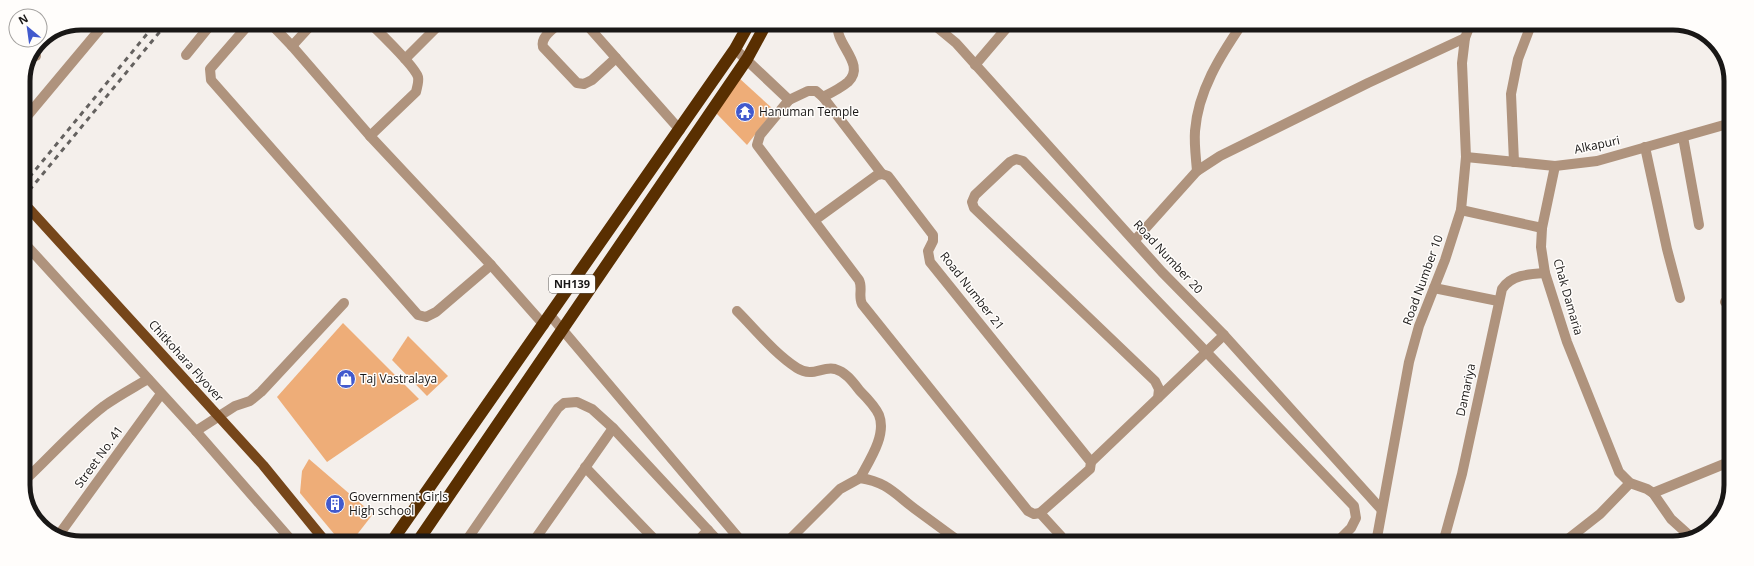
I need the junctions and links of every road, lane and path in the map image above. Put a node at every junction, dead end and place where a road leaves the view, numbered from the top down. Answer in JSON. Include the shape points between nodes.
{"nodes":[{"id":1,"x":99,"y":30,"type":"edge"},
{"id":2,"x":206,"y":30,"type":"edge"},
{"id":3,"x":244,"y":30,"type":"edge"},
{"id":4,"x":277,"y":30,"type":"edge"},
{"id":5,"x":307,"y":30,"type":"edge"},
{"id":6,"x":377,"y":30,"type":"edge"},
{"id":7,"x":435,"y":30,"type":"edge"},
{"id":8,"x":553,"y":30,"type":"edge"},
{"id":9,"x":591,"y":30,"type":"edge"},
{"id":10,"x":746,"y":30,"type":"edge"},
{"id":11,"x":763,"y":30,"type":"edge"},
{"id":12,"x":838,"y":30,"type":"edge"},
{"id":13,"x":940,"y":30,"type":"edge"},
{"id":14,"x":1005,"y":30,"type":"edge"},
{"id":15,"x":1238,"y":30,"type":"edge"},
{"id":16,"x":1468,"y":30,"type":"edge"},
{"id":17,"x":1529,"y":30,"type":"edge"},
{"id":18,"x":1465,"y":38,"type":"junction"},
{"id":19,"x":292,"y":46,"type":"junction"},
{"id":20,"x":735,"y":49,"type":"junction"},
{"id":21,"x":186,"y":55,"type":"dead end"},
{"id":22,"x":616,"y":58,"type":"junction"},
{"id":23,"x":747,"y":58,"type":"junction"},
{"id":24,"x":405,"y":59,"type":"junction"},
{"id":25,"x":975,"y":65,"type":"junction"},
{"id":26,"x":823,"y":97,"type":"junction"},
{"id":27,"x":789,"y":100,"type":"junction"},
{"id":28,"x":30,"y":113,"type":"edge"},
{"id":29,"x":1724,"y":125,"type":"edge"},
{"id":30,"x":680,"y":130,"type":"junction"},
{"id":31,"x":370,"y":136,"type":"junction"},
{"id":32,"x":1683,"y":137,"type":"junction"},
{"id":33,"x":1645,"y":148,"type":"junction"},
{"id":34,"x":1466,"y":157,"type":"junction"},
{"id":35,"x":1514,"y":162,"type":"junction"},
{"id":36,"x":1555,"y":166,"type":"junction"},
{"id":37,"x":1197,"y":171,"type":"junction"},
{"id":38,"x":882,"y":174,"type":"junction"},
{"id":39,"x":30,"y":210,"type":"edge"},
{"id":40,"x":1461,"y":210,"type":"junction"},
{"id":41,"x":815,"y":220,"type":"junction"},
{"id":42,"x":1699,"y":225,"type":"dead end"},
{"id":43,"x":1542,"y":228,"type":"junction"},
{"id":44,"x":1135,"y":240,"type":"junction"},
{"id":45,"x":30,"y":249,"type":"edge"},
{"id":46,"x":491,"y":264,"type":"junction"},
{"id":47,"x":1545,"y":273,"type":"junction"},
{"id":48,"x":1434,"y":288,"type":"junction"},
{"id":49,"x":1680,"y":298,"type":"dead end"},
{"id":50,"x":1498,"y":301,"type":"junction"},
{"id":51,"x":344,"y":303,"type":"dead end"},
{"id":52,"x":737,"y":311,"type":"dead end"},
{"id":53,"x":547,"y":320,"type":"junction"},
{"id":54,"x":562,"y":328,"type":"junction"},
{"id":55,"x":1224,"y":335,"type":"junction"},
{"id":56,"x":1206,"y":352,"type":"junction"},
{"id":57,"x":148,"y":379,"type":"junction"},
{"id":58,"x":161,"y":394,"type":"junction"},
{"id":59,"x":1158,"y":398,"type":"junction"},
{"id":60,"x":612,"y":428,"type":"junction"},
{"id":61,"x":196,"y":431,"type":"junction"},
{"id":62,"x":1724,"y":464,"type":"edge"},
{"id":63,"x":1091,"y":465,"type":"junction"},
{"id":64,"x":585,"y":467,"type":"junction"},
{"id":65,"x":30,"y":475,"type":"edge"},
{"id":66,"x":860,"y":478,"type":"junction"},
{"id":67,"x":1630,"y":483,"type":"junction"},
{"id":68,"x":1653,"y":493,"type":"junction"},
{"id":69,"x":1381,"y":509,"type":"junction"},
{"id":70,"x":1040,"y":513,"type":"junction"},
{"id":71,"x":708,"y":530,"type":"junction"},
{"id":72,"x":61,"y":532,"type":"edge"},
{"id":73,"x":1687,"y":534,"type":"edge"},
{"id":74,"x":288,"y":536,"type":"edge"},
{"id":75,"x":321,"y":536,"type":"edge"},
{"id":76,"x":396,"y":536,"type":"edge"},
{"id":77,"x":421,"y":536,"type":"edge"},
{"id":78,"x":470,"y":536,"type":"edge"},
{"id":79,"x":537,"y":536,"type":"edge"},
{"id":80,"x":650,"y":536,"type":"edge"},
{"id":81,"x":702,"y":536,"type":"edge"},
{"id":82,"x":714,"y":536,"type":"edge"},
{"id":83,"x":737,"y":536,"type":"edge"},
{"id":84,"x":793,"y":536,"type":"edge"},
{"id":85,"x":952,"y":536,"type":"edge"},
{"id":86,"x":1061,"y":536,"type":"edge"},
{"id":87,"x":1343,"y":536,"type":"edge"},
{"id":88,"x":1377,"y":536,"type":"edge"},
{"id":89,"x":1445,"y":536,"type":"edge"},
{"id":90,"x":1572,"y":536,"type":"edge"}],
"edges":[{"from":1,"to":28,"type":"street"},
{"from":2,"to":21,"type":"street"},
{"from":3,"to":46,"type":"street","via":[[210,69],[211,80],[418,315],[426,317],[436,312]]},
{"from":4,"to":19,"type":"street"},
{"from":5,"to":19,"type":"street"},
{"from":6,"to":24,"type":"street"},
{"from":7,"to":24,"type":"street"},
{"from":8,"to":22,"type":"street","via":[[543,39],[543,47],[577,83],[584,84],[592,80]]},
{"from":9,"to":22,"type":"street"},
{"from":10,"to":20,"type":"highway","number":"NH139"},
{"from":11,"to":23,"type":"highway","number":"NH139"},
{"from":12,"to":26,"type":"street","via":[[838,36],[853,62],[852,78]]},
{"from":13,"to":25,"type":"street","name":"Road Number 20","via":[[956,43]]},
{"from":14,"to":25,"type":"street"},
{"from":15,"to":37,"type":"street","via":[[1218,63],[1198,109],[1195,131]]},
{"from":16,"to":18,"type":"street","name":"Road Number 10"},
{"from":17,"to":35,"type":"street","via":[[1518,59],[1511,94]]},
{"from":18,"to":34,"type":"street","name":"Road Number 10","via":[[1462,94]]},
{"from":18,"to":37,"type":"street","via":[[1276,128],[1220,156]]},
{"from":19,"to":31,"type":"street"},
{"from":20,"to":23,"type":"street"},
{"from":20,"to":30,"type":"highway","number":"NH139"},
{"from":22,"to":30,"type":"street"},
{"from":23,"to":27,"type":"street"},
{"from":23,"to":54,"type":"highway","number":"NH139"},
{"from":24,"to":31,"type":"street","via":[[418,76],[416,92]]},
{"from":25,"to":44,"type":"street","name":"Road Number 20"},
{"from":26,"to":27,"type":"street","via":[[816,91],[808,91]]},
{"from":26,"to":38,"type":"street"},
{"from":27,"to":41,"type":"street","via":[[760,135],[757,145]]},
{"from":29,"to":32,"type":"street","name":"Alkapuri"},
{"from":30,"to":53,"type":"highway","number":"NH139"},
{"from":31,"to":46,"type":"street"},
{"from":32,"to":33,"type":"street","name":"Alkapuri"},
{"from":32,"to":42,"type":"street"},
{"from":33,"to":36,"type":"street","name":"Alkapuri","via":[[1597,160]]},
{"from":33,"to":49,"type":"street"},
{"from":34,"to":35,"type":"street","name":"Alkapuri"},
{"from":34,"to":40,"type":"street","name":"Road Number 10"},
{"from":35,"to":36,"type":"street","name":"Alkapuri"},
{"from":36,"to":43,"type":"street","name":"Chak Damaria"},
{"from":37,"to":44,"type":"street"},
{"from":38,"to":41,"type":"street","via":[[876,175]]},
{"from":38,"to":63,"type":"street","name":"Road Number 21","via":[[888,176],[933,235],[928,251],[930,262]]},
{"from":39,"to":75,"type":"main road","name":"Chitkohara Flyover","via":[[263,465]]},
{"from":40,"to":43,"type":"street"},
{"from":40,"to":48,"type":"street","name":"Road Number 10"},
{"from":41,"to":70,"type":"street","via":[[859,280],[862,304],[1028,511]]},
{"from":43,"to":47,"type":"street","name":"Chak Damaria","via":[[1541,247]]},
{"from":44,"to":55,"type":"street","name":"Road Number 20","via":[[1162,272]]},
{"from":45,"to":57,"type":"street"},
{"from":46,"to":53,"type":"street"},
{"from":47,"to":50,"type":"street","name":"Damariya","via":[[1514,278],[1505,283]]},
{"from":47,"to":67,"type":"street","name":"Chak Damaria","via":[[1567,342],[1602,431],[1619,472]]},
{"from":48,"to":50,"type":"street"},
{"from":48,"to":69,"type":"street","name":"Road Number 10","via":[[1419,326],[1409,362]]},
{"from":50,"to":89,"type":"street","name":"Damariya","via":[[1462,474]]},
{"from":51,"to":61,"type":"street","via":[[262,392]]},
{"from":52,"to":66,"type":"street","via":[[797,368],[813,373],[832,369],[839,371],[846,375],[871,403],[879,416],[881,430]]},
{"from":53,"to":54,"type":"street"},
{"from":53,"to":76,"type":"highway","number":"NH139"},
{"from":54,"to":77,"type":"highway","number":"NH139"},
{"from":54,"to":83,"type":"street"},
{"from":55,"to":56,"type":"street"},
{"from":55,"to":69,"type":"street","name":"Road Number 20"},
{"from":56,"to":59,"type":"street"},
{"from":56,"to":59,"type":"street","via":[[1023,161],[1016,159],[1010,162],[975,195],[972,202],[974,208],[1155,381],[1159,389]]},
{"from":56,"to":87,"type":"street","via":[[1354,506],[1356,518]]},
{"from":57,"to":58,"type":"street"},
{"from":57,"to":65,"type":"street","via":[[103,407]]},
{"from":58,"to":61,"type":"street"},
{"from":58,"to":72,"type":"street","name":"Street No. 41"},
{"from":59,"to":63,"type":"street"},
{"from":60,"to":64,"type":"street"},
{"from":60,"to":71,"type":"street"},
{"from":60,"to":78,"type":"street","via":[[592,409],[577,402],[564,402]]},
{"from":61,"to":74,"type":"street"},
{"from":62,"to":68,"type":"street"},
{"from":63,"to":70,"type":"street"},
{"from":64,"to":79,"type":"street"},
{"from":64,"to":80,"type":"street"},
{"from":66,"to":84,"type":"street","via":[[840,489]]},
{"from":66,"to":85,"type":"street","via":[[893,490]]},
{"from":67,"to":68,"type":"street"},
{"from":67,"to":90,"type":"street","via":[[1600,514]]},
{"from":68,"to":73,"type":"street","via":[[1671,519]]},
{"from":69,"to":88,"type":"street","name":"Road Number 10"},
{"from":70,"to":86,"type":"street"},
{"from":71,"to":81,"type":"street"},
{"from":71,"to":82,"type":"street"}]}
